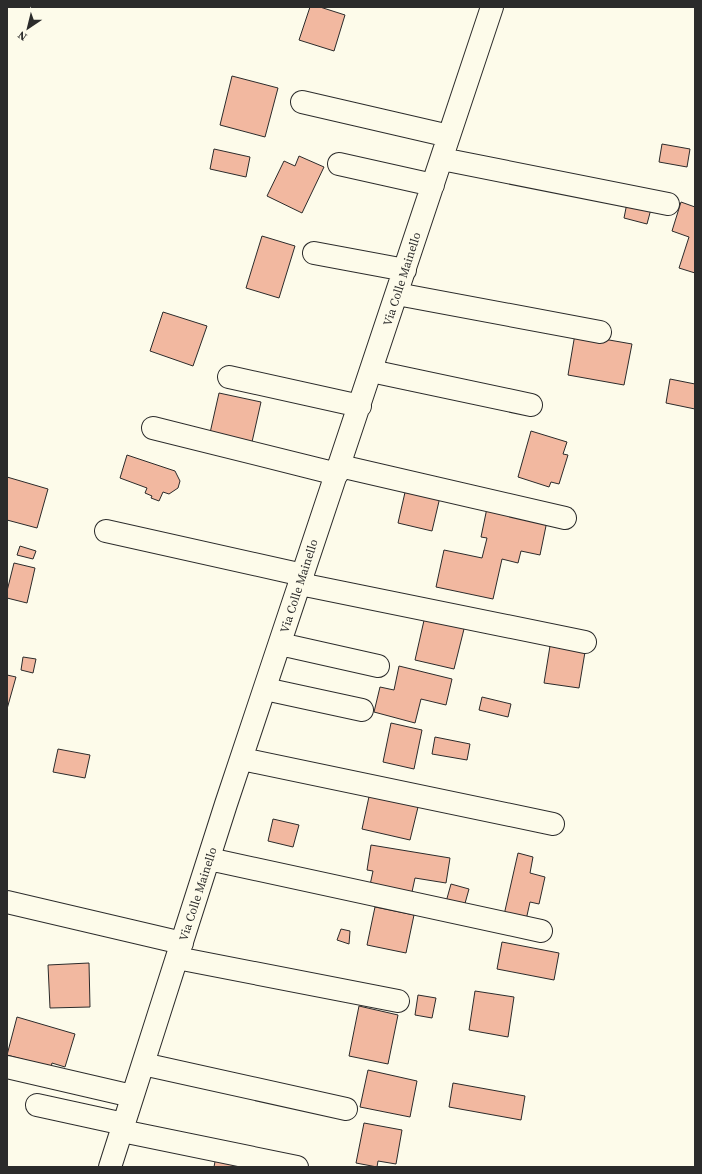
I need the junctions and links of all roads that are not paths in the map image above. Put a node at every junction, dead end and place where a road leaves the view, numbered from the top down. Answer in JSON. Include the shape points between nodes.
{"nodes":[{"id":1,"x":492,"y":7,"type":"edge"},
{"id":2,"x":302,"y":102,"type":"dead end"},
{"id":3,"x":449,"y":136,"type":"junction"},
{"id":4,"x":442,"y":159,"type":"junction"},
{"id":5,"x":339,"y":164,"type":"dead end"},
{"id":6,"x":433,"y":185,"type":"junction"},
{"id":7,"x":668,"y":204,"type":"dead end"},
{"id":8,"x":314,"y":253,"type":"dead end"},
{"id":9,"x":405,"y":270,"type":"junction"},
{"id":10,"x":397,"y":294,"type":"junction"},
{"id":11,"x":600,"y":332,"type":"dead end"},
{"id":12,"x":371,"y":371,"type":"junction"},
{"id":13,"x":229,"y":376,"type":"dead end"},
{"id":14,"x":532,"y":405,"type":"dead end"},
{"id":15,"x":360,"y":406,"type":"junction"},
{"id":16,"x":153,"y":428,"type":"dead end"},
{"id":17,"x":193,"y":452,"type":"dead end"},
{"id":18,"x":336,"y":475,"type":"junction"},
{"id":19,"x":565,"y":518,"type":"dead end"},
{"id":20,"x":106,"y":531,"type":"dead end"},
{"id":21,"x":302,"y":579,"type":"junction"},
{"id":22,"x":585,"y":642,"type":"dead end"},
{"id":23,"x":280,"y":644,"type":"junction"},
{"id":24,"x":378,"y":666,"type":"dead end"},
{"id":25,"x":265,"y":689,"type":"junction"},
{"id":26,"x":362,"y":710,"type":"dead end"},
{"id":27,"x":244,"y":753,"type":"junction"},
{"id":28,"x":441,"y":790,"type":"dead end"},
{"id":29,"x":553,"y":824,"type":"dead end"},
{"id":30,"x":207,"y":865,"type":"junction"},
{"id":31,"x":7,"y":902,"type":"edge"},
{"id":32,"x":362,"y":904,"type":"dead end"},
{"id":33,"x":540,"y":931,"type":"dead end"},
{"id":34,"x":179,"y":950,"type":"junction"},
{"id":35,"x":398,"y":1002,"type":"dead end"},
{"id":36,"x":7,"y":1067,"type":"edge"},
{"id":37,"x":138,"y":1080,"type":"junction"},
{"id":38,"x":37,"y":1105,"type":"dead end"},
{"id":39,"x":340,"y":1115,"type":"dead end"},
{"id":40,"x":123,"y":1127,"type":"junction"},
{"id":41,"x":110,"y":1167,"type":"edge"},
{"id":42,"x":297,"y":1167,"type":"edge"}],
"edges":[{"from":1,"to":3,"type":"street","name":"Via Colle Mainello"},
{"from":2,"to":3,"type":"street"},
{"from":3,"to":4,"type":"street","name":"Via Colle Mainello"},
{"from":4,"to":6,"type":"street","name":"Via Colle Mainello"},
{"from":4,"to":7,"type":"street"},
{"from":5,"to":6,"type":"street"},
{"from":6,"to":9,"type":"street","name":"Via Colle Mainello"},
{"from":8,"to":9,"type":"street"},
{"from":9,"to":10,"type":"street","name":"Via Colle Mainello"},
{"from":10,"to":11,"type":"street"},
{"from":10,"to":12,"type":"street","name":"Via Colle Mainello"},
{"from":12,"to":14,"type":"street"},
{"from":12,"to":15,"type":"street","name":"Via Colle Mainello"},
{"from":13,"to":15,"type":"street"},
{"from":15,"to":18,"type":"street","name":"Via Colle Mainello"},
{"from":16,"to":18,"type":"street"},
{"from":17,"to":18,"type":"street"},
{"from":18,"to":19,"type":"street"},
{"from":18,"to":21,"type":"street","name":"Via Colle Mainello"},
{"from":20,"to":21,"type":"street"},
{"from":21,"to":22,"type":"street"},
{"from":21,"to":23,"type":"street","name":"Via Colle Mainello"},
{"from":23,"to":24,"type":"street"},
{"from":23,"to":25,"type":"street","name":"Via Colle Mainello"},
{"from":25,"to":26,"type":"street"},
{"from":25,"to":27,"type":"street","name":"Via Colle Mainello"},
{"from":27,"to":28,"type":"street"},
{"from":27,"to":29,"type":"street"},
{"from":27,"to":30,"type":"street","name":"Via Colle Mainello"},
{"from":30,"to":32,"type":"street"},
{"from":30,"to":33,"type":"street"},
{"from":30,"to":34,"type":"street","name":"Via Colle Mainello"},
{"from":31,"to":34,"type":"street"},
{"from":34,"to":35,"type":"street"},
{"from":34,"to":37,"type":"street","name":"Via Colle Mainello"},
{"from":36,"to":37,"type":"street"},
{"from":37,"to":39,"type":"street"},
{"from":37,"to":40,"type":"street","name":"Via Colle Mainello"},
{"from":38,"to":40,"type":"street"},
{"from":40,"to":41,"type":"street","name":"Via Colle Mainello"},
{"from":40,"to":42,"type":"street"}]}
